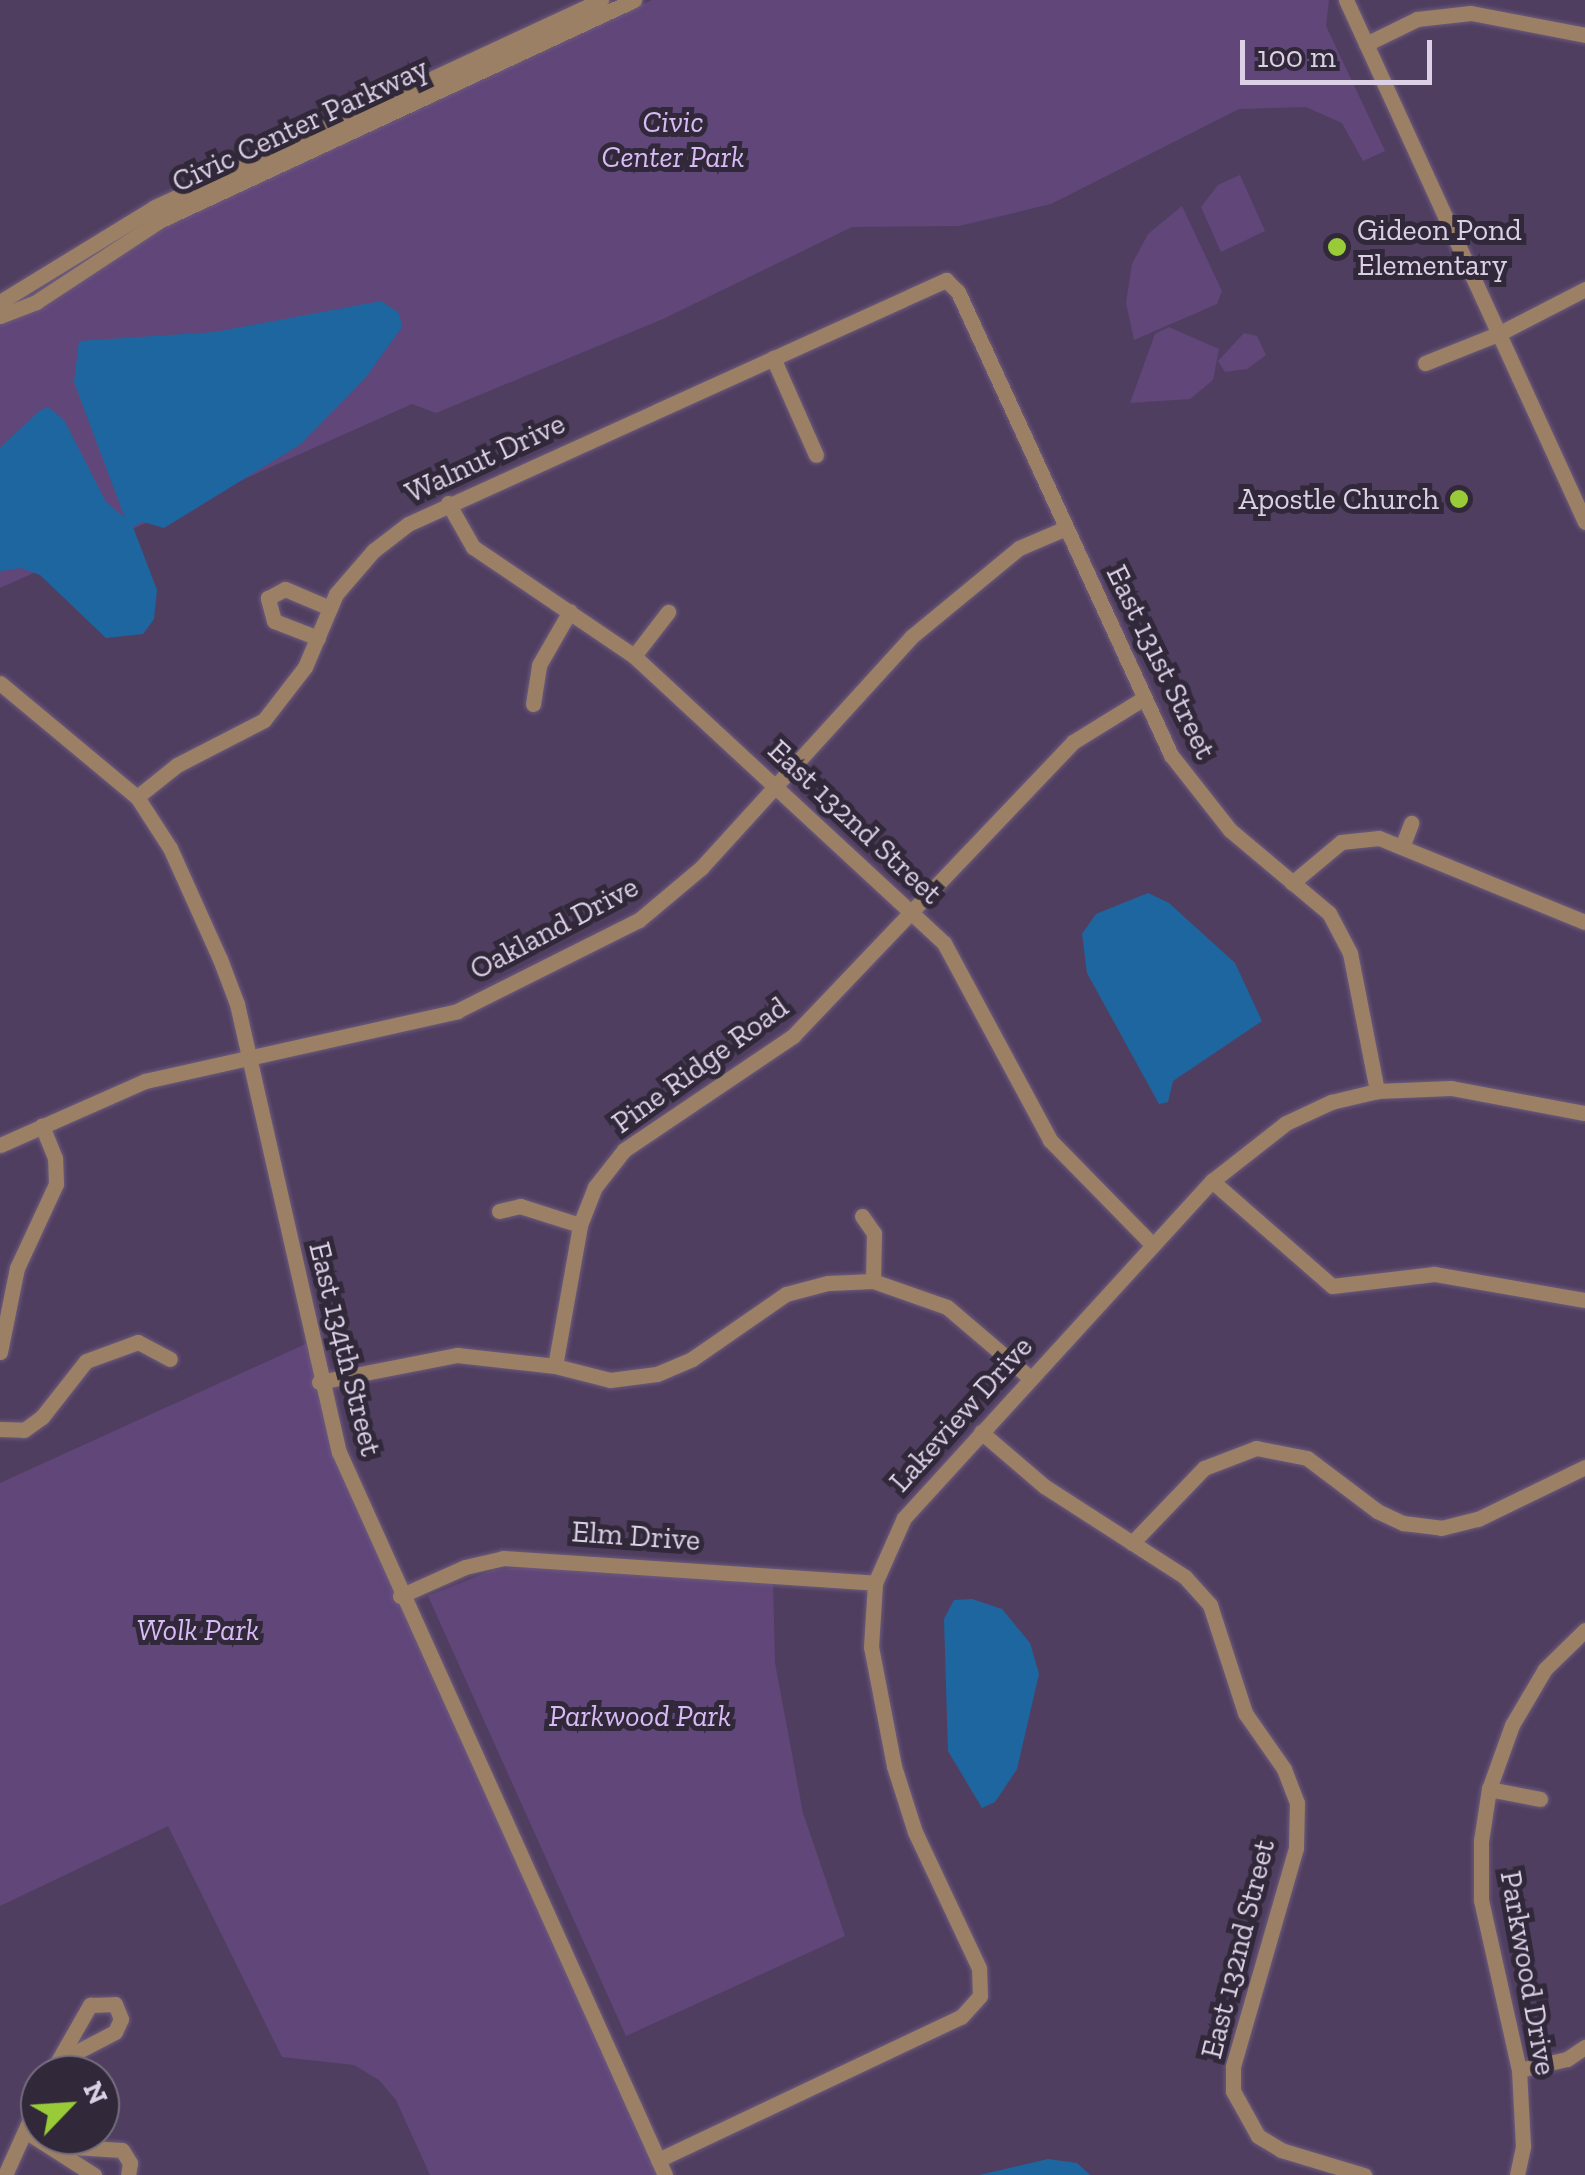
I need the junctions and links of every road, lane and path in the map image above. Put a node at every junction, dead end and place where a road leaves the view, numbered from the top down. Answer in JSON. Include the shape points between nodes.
{"nodes":[{"id":1,"x":601,"y":0,"type":"edge"},
{"id":2,"x":634,"y":0,"type":"edge"},
{"id":3,"x":1346,"y":0,"type":"edge"},
{"id":4,"x":1585,"y":35,"type":"edge"},
{"id":5,"x":1366,"y":44,"type":"junction"},
{"id":6,"x":946,"y":280,"type":"joint"},
{"id":7,"x":1585,"y":288,"type":"edge"},
{"id":8,"x":0,"y":302,"type":"edge"},
{"id":9,"x":0,"y":316,"type":"edge"},
{"id":10,"x":1498,"y":334,"type":"junction"},
{"id":11,"x":773,"y":358,"type":"junction"},
{"id":12,"x":1425,"y":363,"type":"dead end"},
{"id":13,"x":816,"y":455,"type":"dead end"},
{"id":14,"x":448,"y":503,"type":"junction"},
{"id":15,"x":1585,"y":522,"type":"edge"},
{"id":16,"x":1066,"y":528,"type":"junction"},
{"id":17,"x":330,"y":608,"type":"junction"},
{"id":18,"x":570,"y":610,"type":"junction"},
{"id":19,"x":668,"y":612,"type":"dead end"},
{"id":20,"x":318,"y":638,"type":"junction"},
{"id":21,"x":634,"y":656,"type":"junction"},
{"id":22,"x":0,"y":683,"type":"edge"},
{"id":23,"x":1144,"y":698,"type":"junction"},
{"id":24,"x":7,"y":703,"type":"edge"},
{"id":25,"x":533,"y":704,"type":"dead end"},
{"id":26,"x":776,"y":787,"type":"junction"},
{"id":27,"x":137,"y":797,"type":"junction"},
{"id":28,"x":1411,"y":823,"type":"dead end"},
{"id":29,"x":1402,"y":847,"type":"junction"},
{"id":30,"x":1292,"y":883,"type":"junction"},
{"id":31,"x":914,"y":913,"type":"junction"},
{"id":32,"x":1585,"y":922,"type":"edge"},
{"id":33,"x":248,"y":1059,"type":"junction"},
{"id":34,"x":1378,"y":1091,"type":"junction"},
{"id":35,"x":1585,"y":1114,"type":"edge"},
{"id":36,"x":42,"y":1124,"type":"junction"},
{"id":37,"x":0,"y":1144,"type":"edge"},
{"id":38,"x":1212,"y":1181,"type":"junction"},
{"id":39,"x":499,"y":1211,"type":"dead end"},
{"id":40,"x":862,"y":1216,"type":"dead end"},
{"id":41,"x":580,"y":1225,"type":"junction"},
{"id":42,"x":1153,"y":1245,"type":"junction"},
{"id":43,"x":872,"y":1282,"type":"junction"},
{"id":44,"x":1585,"y":1300,"type":"edge"},
{"id":45,"x":0,"y":1352,"type":"edge"},
{"id":46,"x":170,"y":1359,"type":"dead end"},
{"id":47,"x":555,"y":1366,"type":"junction"},
{"id":48,"x":1030,"y":1378,"type":"junction"},
{"id":49,"x":318,"y":1382,"type":"junction"},
{"id":50,"x":0,"y":1429,"type":"edge"},
{"id":51,"x":980,"y":1432,"type":"junction"},
{"id":52,"x":1585,"y":1467,"type":"edge"},
{"id":53,"x":1132,"y":1543,"type":"junction"},
{"id":54,"x":876,"y":1583,"type":"junction"},
{"id":55,"x":400,"y":1596,"type":"junction"},
{"id":56,"x":1585,"y":1630,"type":"edge"},
{"id":57,"x":1489,"y":1789,"type":"junction"},
{"id":58,"x":1540,"y":1799,"type":"dead end"},
{"id":59,"x":1585,"y":2047,"type":"edge"},
{"id":60,"x":1519,"y":2070,"type":"junction"},
{"id":61,"x":20,"y":2143,"type":"edge"},
{"id":62,"x":120,"y":2150,"type":"edge"},
{"id":63,"x":68,"y":2155,"type":"edge"},
{"id":64,"x":662,"y":2168,"type":"edge"},
{"id":65,"x":5,"y":2175,"type":"edge"},
{"id":66,"x":94,"y":2175,"type":"edge"},
{"id":67,"x":128,"y":2175,"type":"edge"},
{"id":68,"x":1364,"y":2175,"type":"edge"},
{"id":69,"x":1517,"y":2175,"type":"edge"}],
"edges":[{"from":1,"to":8,"type":"street","name":"Civic Center Parkway","via":[[155,207]]},
{"from":2,"to":9,"type":"street","name":"Civic Center Parkway","via":[[161,220],[46,296]]},
{"from":3,"to":5,"type":"street"},
{"from":4,"to":5,"type":"street","via":[[1470,13],[1417,19]]},
{"from":5,"to":10,"type":"street"},
{"from":6,"to":11,"type":"street","name":"Walnut Drive"},
{"from":6,"to":16,"type":"street","name":"East 131st Street","via":[[958,292]]},
{"from":7,"to":10,"type":"street"},
{"from":10,"to":12,"type":"street"},
{"from":10,"to":15,"type":"street"},
{"from":11,"to":13,"type":"street"},
{"from":11,"to":14,"type":"street","name":"Walnut Drive"},
{"from":14,"to":17,"type":"street","name":"Walnut Drive","via":[[373,551]]},
{"from":14,"to":18,"type":"street","name":"East 132nd Street","via":[[473,548]]},
{"from":16,"to":23,"type":"street","name":"East 131st Street"},
{"from":16,"to":26,"type":"street","name":"Oakland Drive","via":[[1019,548],[926,625]]},
{"from":17,"to":20,"type":"street","name":"Walnut Drive"},
{"from":17,"to":20,"type":"street","via":[[285,589],[268,598],[274,621]]},
{"from":18,"to":21,"type":"street","name":"East 132nd Street"},
{"from":18,"to":25,"type":"street","via":[[539,665]]},
{"from":19,"to":21,"type":"street"},
{"from":20,"to":27,"type":"street","name":"Walnut Drive","via":[[288,695],[264,720],[177,765]]},
{"from":21,"to":26,"type":"street","name":"East 132nd Street"},
{"from":22,"to":24,"type":"street","name":"East 134th Street"},
{"from":23,"to":30,"type":"street","name":"East 131st Street","via":[[1200,797]]},
{"from":23,"to":31,"type":"street","name":"Pine Ridge Road","via":[[1073,742]]},
{"from":24,"to":27,"type":"street","name":"East 134th Street"},
{"from":26,"to":31,"type":"street","name":"East 132nd Street"},
{"from":26,"to":33,"type":"street","name":"Oakland Drive","via":[[701,868],[638,920],[562,961],[457,1010]]},
{"from":27,"to":33,"type":"street","name":"East 134th Street","via":[[170,848],[220,959]]},
{"from":28,"to":29,"type":"street"},
{"from":29,"to":30,"type":"street","via":[[1379,838],[1341,842]]},
{"from":29,"to":32,"type":"street"},
{"from":30,"to":34,"type":"street","name":"East 131st Street","via":[[1328,913],[1350,953]]},
{"from":31,"to":41,"type":"street","name":"Pine Ridge Road","via":[[793,1036],[624,1150],[595,1187]]},
{"from":31,"to":42,"type":"street","name":"East 132nd Street","via":[[966,972],[1050,1140]]},
{"from":33,"to":36,"type":"street","name":"Oakland Drive","via":[[119,1089]]},
{"from":33,"to":49,"type":"street","name":"East 134th Street"},
{"from":34,"to":35,"type":"street","name":"Lakeview Drive","via":[[1451,1088]]},
{"from":34,"to":38,"type":"street","name":"Lakeview Drive","via":[[1331,1102],[1286,1123]]},
{"from":36,"to":37,"type":"street","name":"Oakland Drive"},
{"from":36,"to":45,"type":"street","via":[[56,1158],[56,1184],[17,1268]]},
{"from":38,"to":42,"type":"street","name":"Lakeview Drive"},
{"from":38,"to":44,"type":"street","via":[[1332,1286],[1434,1274]]},
{"from":39,"to":41,"type":"street","via":[[520,1206]]},
{"from":40,"to":43,"type":"street","via":[[874,1233]]},
{"from":41,"to":47,"type":"street","name":"Pine Ridge Road"},
{"from":42,"to":48,"type":"street","name":"Lakeview Drive"},
{"from":43,"to":47,"type":"street","via":[[828,1283],[786,1294],[692,1359],[656,1374],[610,1380]]},
{"from":43,"to":48,"type":"street","via":[[947,1307]]},
{"from":46,"to":50,"type":"street","via":[[138,1342],[86,1361],[42,1417],[24,1430]]},
{"from":47,"to":49,"type":"street","via":[[456,1355]]},
{"from":48,"to":51,"type":"street","name":"Lakeview Drive"},
{"from":49,"to":55,"type":"street","name":"East 134th Street","via":[[339,1452]]},
{"from":51,"to":53,"type":"street","name":"East 132nd Street","via":[[1044,1486]]},
{"from":51,"to":54,"type":"street","name":"Lakeview Drive","via":[[904,1518]]},
{"from":52,"to":53,"type":"street","via":[[1478,1520],[1441,1528],[1403,1524],[1307,1458],[1256,1448],[1204,1468]]},
{"from":53,"to":68,"type":"street","name":"East 132nd Street","via":[[1186,1578],[1210,1605],[1245,1712],[1284,1769],[1296,1803],[1296,1848],[1233,2066],[1242,2116],[1281,2150]]},
{"from":54,"to":55,"type":"street","name":"Elm Drive","via":[[534,1558],[464,1567]]},
{"from":54,"to":64,"type":"street","name":"Lakeview Drive","via":[[870,1647],[894,1766],[915,1832],[979,1968],[980,1996],[961,2017]]},
{"from":55,"to":64,"type":"street","name":"East 134th Street"},
{"from":56,"to":57,"type":"street","name":"Parkwood Drive","via":[[1545,1669],[1512,1724]]},
{"from":57,"to":58,"type":"street"},
{"from":57,"to":60,"type":"street","name":"Parkwood Drive","via":[[1481,1900]]},
{"from":59,"to":60,"type":"street","via":[[1567,2059]]},
{"from":60,"to":69,"type":"street","name":"Parkwood Drive","via":[[1523,2146]]},
{"from":61,"to":65,"type":"street"},
{"from":62,"to":67,"type":"street","via":[[130,2164]]},
{"from":63,"to":66,"type":"street"}]}
